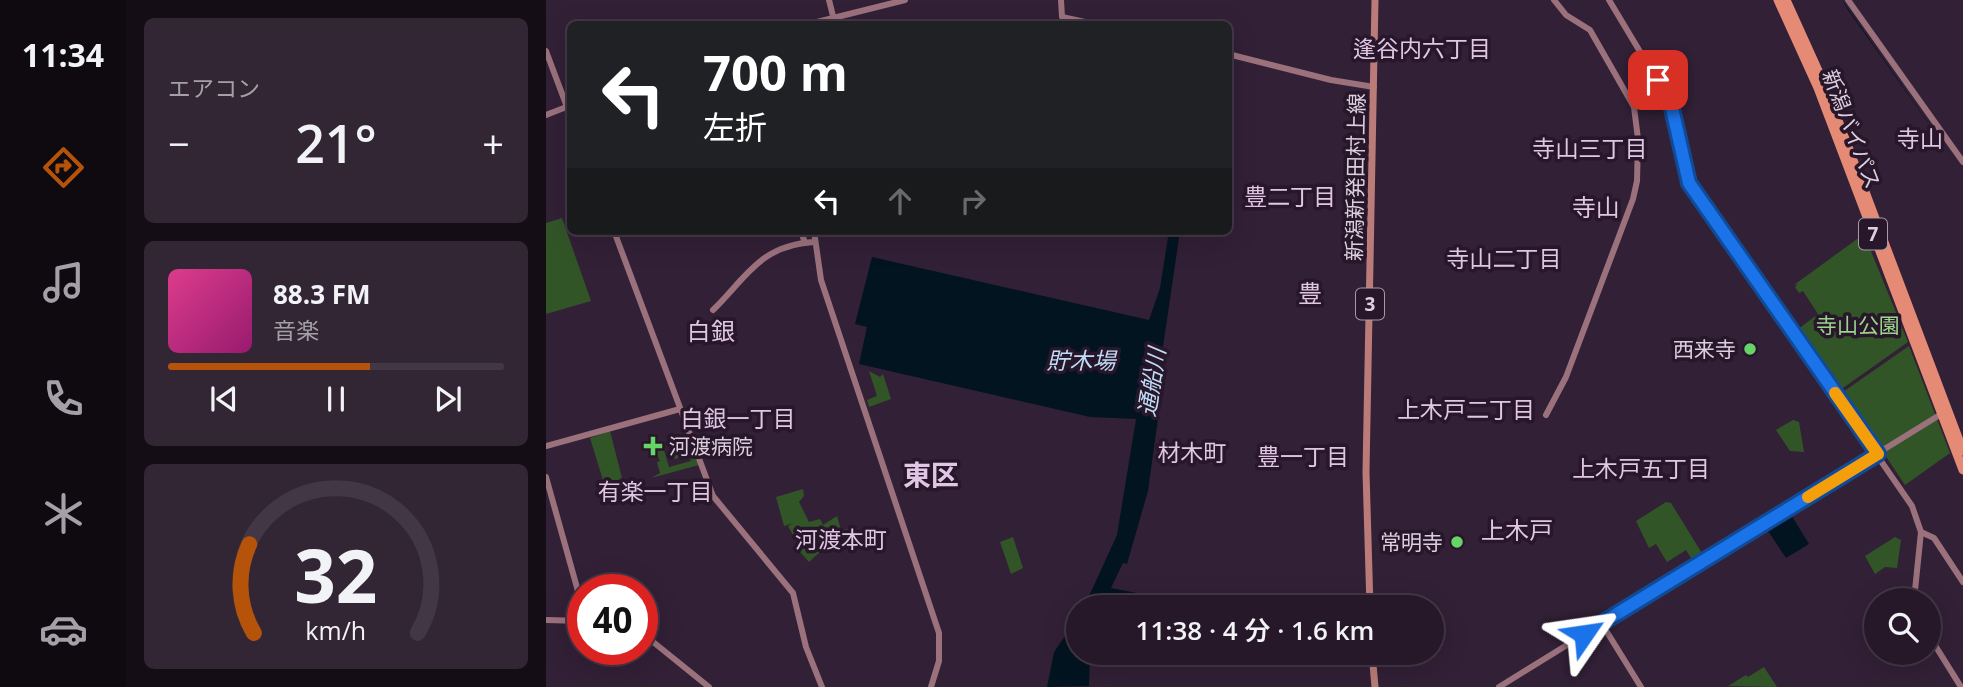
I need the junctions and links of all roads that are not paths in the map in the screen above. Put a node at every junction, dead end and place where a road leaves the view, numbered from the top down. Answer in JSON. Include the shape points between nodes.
{"nodes":[{"id":1,"x":831,"y":0,"type":"edge"},
{"id":2,"x":905,"y":0,"type":"edge"},
{"id":3,"x":1061,"y":0,"type":"edge"},
{"id":4,"x":1376,"y":0,"type":"edge"},
{"id":5,"x":1554,"y":0,"type":"edge"},
{"id":6,"x":1609,"y":0,"type":"edge"},
{"id":7,"x":1778,"y":0,"type":"edge"},
{"id":8,"x":1786,"y":0,"type":"edge"},
{"id":9,"x":1848,"y":0,"type":"edge"},
{"id":10,"x":835,"y":21,"type":"edge"},
{"id":11,"x":1080,"y":21,"type":"edge"},
{"id":12,"x":546,"y":51,"type":"edge"},
{"id":13,"x":1232,"y":55,"type":"edge"},
{"id":14,"x":1374,"y":87,"type":"junction"},
{"id":15,"x":567,"y":101,"type":"edge"},
{"id":16,"x":567,"y":107,"type":"edge"},
{"id":17,"x":546,"y":114,"type":"edge"},
{"id":18,"x":1963,"y":162,"type":"edge"},
{"id":19,"x":615,"y":235,"type":"edge"},
{"id":20,"x":802,"y":235,"type":"edge"},
{"id":21,"x":814,"y":235,"type":"edge"},
{"id":22,"x":805,"y":243,"type":"junction"},
{"id":23,"x":814,"y":243,"type":"junction"},
{"id":24,"x":713,"y":310,"type":"dead end"},
{"id":25,"x":680,"y":409,"type":"junction"},
{"id":26,"x":1546,"y":415,"type":"dead end"},
{"id":27,"x":1938,"y":416,"type":"dead end"},
{"id":28,"x":546,"y":446,"type":"edge"},
{"id":29,"x":1963,"y":451,"type":"edge"},
{"id":30,"x":1878,"y":454,"type":"junction"},
{"id":31,"x":1963,"y":470,"type":"edge"},
{"id":32,"x":546,"y":477,"type":"edge"},
{"id":33,"x":1921,"y":532,"type":"junction"},
{"id":34,"x":573,"y":574,"type":"edge"},
{"id":35,"x":1963,"y":582,"type":"edge"},
{"id":36,"x":1915,"y":588,"type":"edge"},
{"id":37,"x":1370,"y":595,"type":"edge"},
{"id":38,"x":546,"y":620,"type":"edge"},
{"id":39,"x":567,"y":621,"type":"edge"},
{"id":40,"x":1602,"y":624,"type":"junction"},
{"id":41,"x":658,"y":647,"type":"edge"},
{"id":42,"x":1941,"y":655,"type":"edge"},
{"id":43,"x":1373,"y":665,"type":"edge"},
{"id":44,"x":709,"y":687,"type":"edge"},
{"id":45,"x":822,"y":687,"type":"edge"},
{"id":46,"x":931,"y":687,"type":"edge"},
{"id":47,"x":1375,"y":687,"type":"edge"},
{"id":48,"x":1499,"y":687,"type":"edge"},
{"id":49,"x":1641,"y":687,"type":"edge"},
{"id":50,"x":1961,"y":687,"type":"edge"}],
"edges":[{"from":1,"to":10,"type":"street"},
{"from":2,"to":10,"type":"street"},
{"from":3,"to":11,"type":"street","via":[[1062,17]]},
{"from":4,"to":14,"type":"main road","name":"新潟新発田村上線","number":"3"},
{"from":5,"to":26,"type":"street","via":[[1566,15],[1590,30],[1634,107],[1637,181],[1566,378]]},
{"from":6,"to":30,"type":"street","via":[[1669,100],[1689,183]]},
{"from":7,"to":31,"type":"highway","name":"新潟バイパス","number":"7","via":[[1808,61]]},
{"from":8,"to":29,"type":"highway","name":"新潟バイパス","number":"7","via":[[1825,86]]},
{"from":9,"to":18,"type":"street"},
{"from":12,"to":15,"type":"street"},
{"from":13,"to":14,"type":"street"},
{"from":14,"to":37,"type":"main road","name":"新潟新発田村上線","number":"3","via":[[1366,472]]},
{"from":16,"to":17,"type":"street"},
{"from":19,"to":25,"type":"street"},
{"from":20,"to":22,"type":"street"},
{"from":21,"to":23,"type":"street"},
{"from":22,"to":23,"type":"street"},
{"from":22,"to":24,"type":"street","via":[[758,261]]},
{"from":23,"to":46,"type":"street","via":[[821,279],[934,616],[940,654]]},
{"from":25,"to":28,"type":"street"},
{"from":25,"to":45,"type":"street","via":[[713,496],[793,593]]},
{"from":27,"to":30,"type":"street"},
{"from":30,"to":33,"type":"street","via":[[1912,506]]},
{"from":30,"to":40,"type":"street"},
{"from":32,"to":34,"type":"street"},
{"from":33,"to":35,"type":"street","via":[[1934,538]]},
{"from":33,"to":36,"type":"street"},
{"from":38,"to":39,"type":"street"},
{"from":40,"to":48,"type":"street"},
{"from":40,"to":49,"type":"street"},
{"from":41,"to":44,"type":"street"},
{"from":42,"to":50,"type":"street"},
{"from":43,"to":47,"type":"main road"}]}
